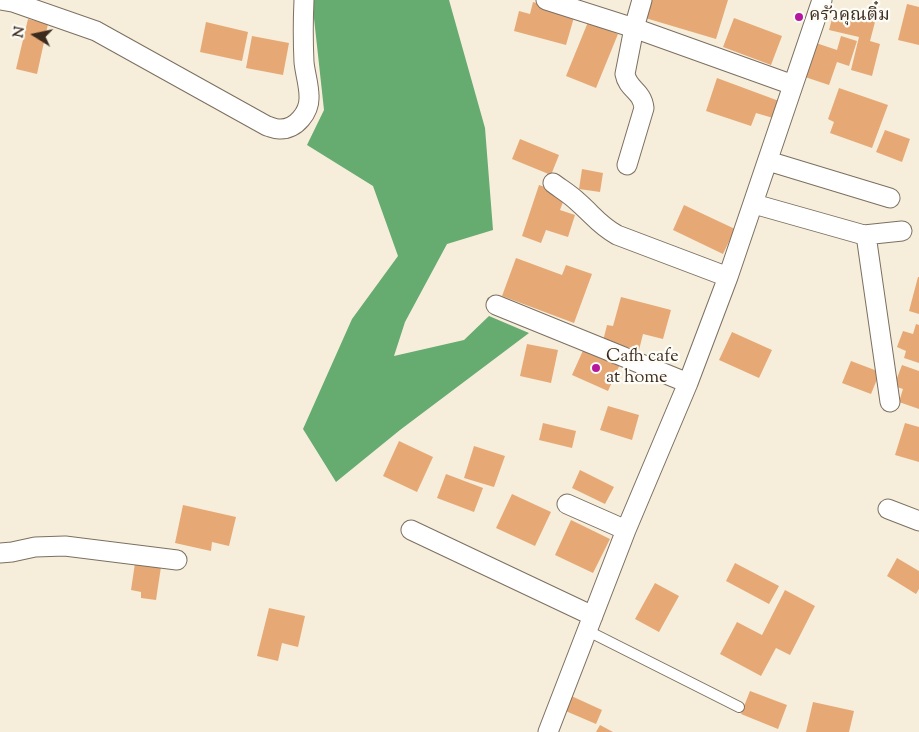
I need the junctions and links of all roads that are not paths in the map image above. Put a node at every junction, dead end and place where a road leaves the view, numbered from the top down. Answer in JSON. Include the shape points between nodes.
{"nodes":[{"id":1,"x":0,"y":0,"type":"edge"},
{"id":2,"x":304,"y":0,"type":"edge"},
{"id":3,"x":546,"y":0,"type":"edge"},
{"id":4,"x":642,"y":0,"type":"edge"},
{"id":5,"x":822,"y":0,"type":"edge"},
{"id":6,"x":634,"y":28,"type":"junction"},
{"id":7,"x":793,"y":85,"type":"junction"},
{"id":8,"x":768,"y":161,"type":"junction"},
{"id":9,"x":628,"y":166,"type":"dead end"},
{"id":10,"x":553,"y":183,"type":"dead end"},
{"id":11,"x":890,"y":198,"type":"dead end"},
{"id":12,"x":754,"y":204,"type":"junction"},
{"id":13,"x":902,"y":231,"type":"dead end"},
{"id":14,"x":866,"y":235,"type":"junction"},
{"id":15,"x":728,"y":277,"type":"junction"},
{"id":16,"x":496,"y":305,"type":"dead end"},
{"id":17,"x":688,"y":383,"type":"junction"},
{"id":18,"x":890,"y":402,"type":"dead end"},
{"id":19,"x":568,"y":504,"type":"dead end"},
{"id":20,"x":888,"y":509,"type":"dead end"},
{"id":21,"x":919,"y":521,"type":"edge"},
{"id":22,"x":411,"y":530,"type":"dead end"},
{"id":23,"x":626,"y":530,"type":"junction"},
{"id":24,"x":0,"y":553,"type":"edge"},
{"id":25,"x":177,"y":560,"type":"dead end"},
{"id":26,"x":590,"y":623,"type":"junction"},
{"id":27,"x":739,"y":707,"type":"dead end"},
{"id":28,"x":548,"y":732,"type":"edge"}],
"edges":[{"from":1,"to":2,"type":"street","via":[[96,31],[268,126],[280,129],[294,125],[308,108],[303,46]]},
{"from":3,"to":6,"type":"street"},
{"from":4,"to":6,"type":"street"},
{"from":5,"to":7,"type":"street"},
{"from":6,"to":7,"type":"street"},
{"from":6,"to":9,"type":"street","via":[[625,74],[626,81],[643,100],[644,108]]},
{"from":7,"to":8,"type":"street"},
{"from":8,"to":11,"type":"street"},
{"from":8,"to":12,"type":"street"},
{"from":10,"to":15,"type":"street","via":[[612,232]]},
{"from":12,"to":14,"type":"street"},
{"from":12,"to":15,"type":"street"},
{"from":13,"to":14,"type":"street"},
{"from":14,"to":18,"type":"street"},
{"from":15,"to":17,"type":"street"},
{"from":16,"to":17,"type":"street"},
{"from":17,"to":23,"type":"street"},
{"from":19,"to":23,"type":"street"},
{"from":20,"to":21,"type":"street"},
{"from":22,"to":26,"type":"street"},
{"from":23,"to":26,"type":"street"},
{"from":24,"to":25,"type":"street","via":[[65,546]]},
{"from":26,"to":27,"type":"lane"},
{"from":26,"to":28,"type":"street"}]}
